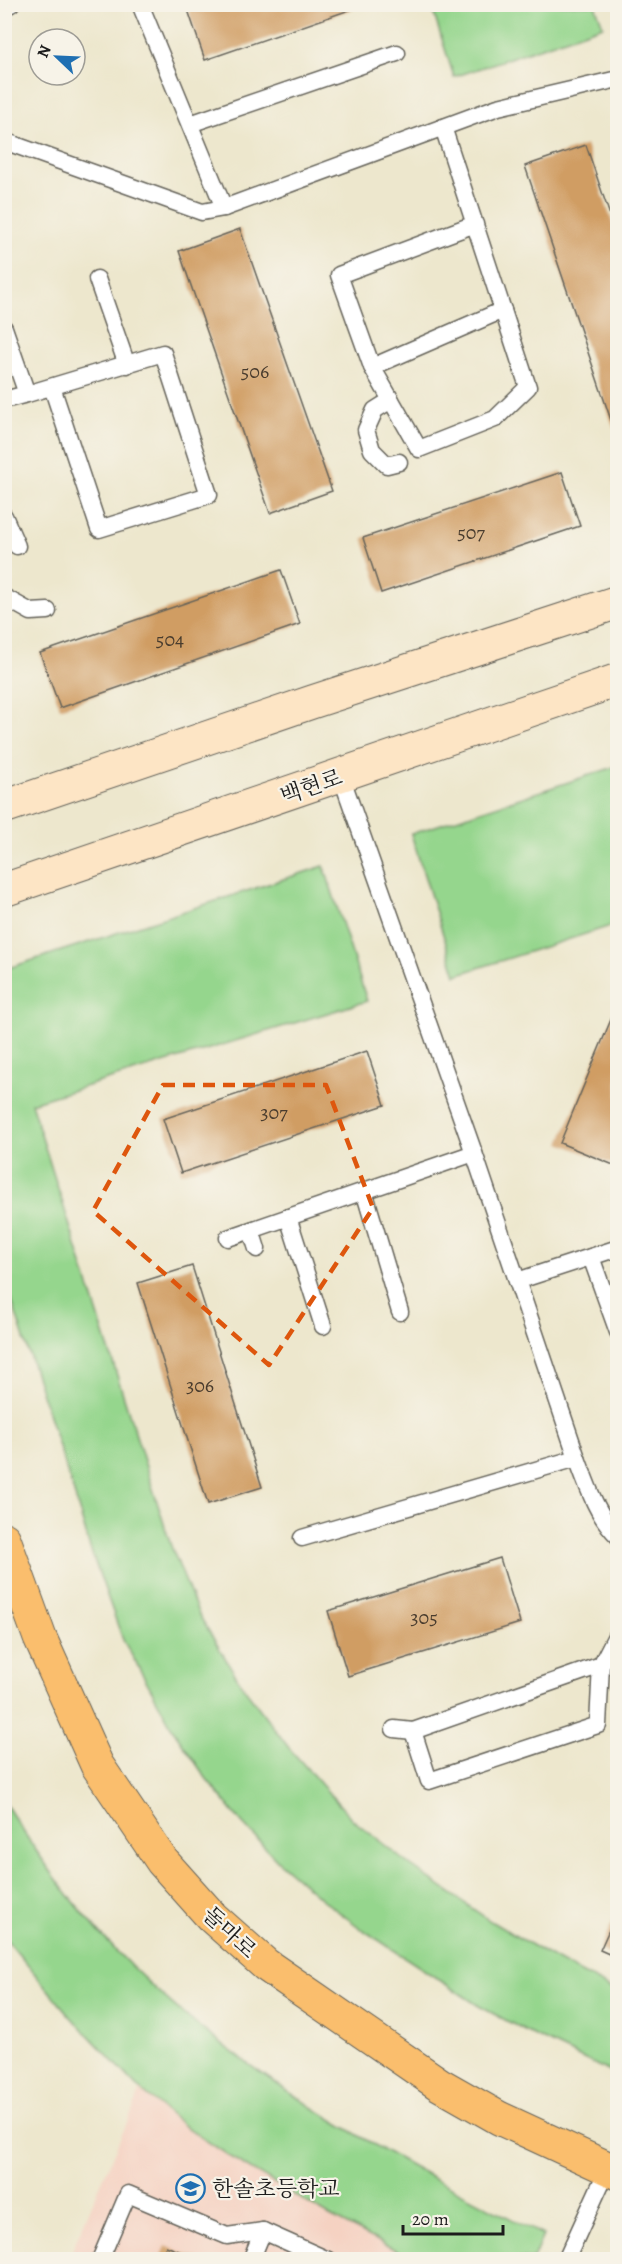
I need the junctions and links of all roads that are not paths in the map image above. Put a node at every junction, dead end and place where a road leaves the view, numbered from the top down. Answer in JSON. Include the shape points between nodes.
{"nodes":[{"id":1,"x":11,"y":4,"type":"edge"},
{"id":2,"x":140,"y":4,"type":"edge"},
{"id":3,"x":4,"y":6,"type":"edge"},
{"id":4,"x":397,"y":53,"type":"dead end"},
{"id":5,"x":618,"y":79,"type":"edge"},
{"id":6,"x":190,"y":124,"type":"junction"},
{"id":7,"x":443,"y":126,"type":"junction"},
{"id":8,"x":4,"y":141,"type":"edge"},
{"id":9,"x":225,"y":208,"type":"junction"},
{"id":10,"x":474,"y":224,"type":"junction"},
{"id":11,"x":97,"y":279,"type":"dead end"},
{"id":12,"x":503,"y":310,"type":"junction"},
{"id":13,"x":4,"y":328,"type":"edge"},
{"id":14,"x":126,"y":365,"type":"junction"},
{"id":15,"x":372,"y":367,"type":"junction"},
{"id":16,"x":52,"y":387,"type":"junction"},
{"id":17,"x":27,"y":394,"type":"junction"},
{"id":18,"x":4,"y":400,"type":"edge"},
{"id":19,"x":391,"y":400,"type":"junction"},
{"id":20,"x":399,"y":462,"type":"dead end"},
{"id":21,"x":4,"y":516,"type":"edge"},
{"id":22,"x":17,"y":546,"type":"dead end"},
{"id":23,"x":4,"y":597,"type":"edge"},
{"id":24,"x":618,"y":602,"type":"edge"},
{"id":25,"x":48,"y":611,"type":"dead end"},
{"id":26,"x":618,"y":680,"type":"edge"},
{"id":27,"x":341,"y":776,"type":"junction"},
{"id":28,"x":4,"y":807,"type":"edge"},
{"id":29,"x":4,"y":891,"type":"edge"},
{"id":30,"x":474,"y":1153,"type":"junction"},
{"id":31,"x":364,"y":1191,"type":"junction"},
{"id":32,"x":288,"y":1217,"type":"junction"},
{"id":33,"x":251,"y":1230,"type":"junction"},
{"id":34,"x":228,"y":1238,"type":"dead end"},
{"id":35,"x":618,"y":1248,"type":"edge"},
{"id":36,"x":257,"y":1250,"type":"dead end"},
{"id":37,"x":591,"y":1257,"type":"junction"},
{"id":38,"x":517,"y":1281,"type":"junction"},
{"id":39,"x":400,"y":1312,"type":"dead end"},
{"id":40,"x":323,"y":1326,"type":"dead end"},
{"id":41,"x":618,"y":1332,"type":"edge"},
{"id":42,"x":577,"y":1458,"type":"junction"},
{"id":43,"x":618,"y":1536,"type":"edge"},
{"id":44,"x":302,"y":1538,"type":"dead end"},
{"id":45,"x":4,"y":1539,"type":"edge"},
{"id":46,"x":618,"y":1632,"type":"edge"},
{"id":47,"x":601,"y":1665,"type":"junction"},
{"id":48,"x":394,"y":1730,"type":"dead end"},
{"id":49,"x":413,"y":1731,"type":"junction"},
{"id":50,"x":613,"y":2171,"type":"edge"},
{"id":51,"x":263,"y":2231,"type":"junction"},
{"id":52,"x":100,"y":2259,"type":"edge"},
{"id":53,"x":251,"y":2259,"type":"edge"},
{"id":54,"x":328,"y":2259,"type":"edge"},
{"id":55,"x":566,"y":2259,"type":"edge"}],
"edges":[{"from":1,"to":3,"type":"lane"},
{"from":2,"to":6,"type":"lane"},
{"from":4,"to":6,"type":"lane"},
{"from":5,"to":7,"type":"lane","via":[[498,107]]},
{"from":6,"to":9,"type":"lane"},
{"from":7,"to":9,"type":"lane"},
{"from":7,"to":10,"type":"lane"},
{"from":8,"to":9,"type":"lane","via":[[202,212]]},
{"from":10,"to":12,"type":"lane"},
{"from":10,"to":15,"type":"lane","via":[[339,275]]},
{"from":11,"to":14,"type":"lane"},
{"from":12,"to":15,"type":"lane"},
{"from":12,"to":19,"type":"lane","via":[[528,387],[495,419],[419,449]]},
{"from":13,"to":17,"type":"lane"},
{"from":14,"to":16,"type":"lane"},
{"from":14,"to":16,"type":"lane","via":[[163,353],[209,495],[99,529]]},
{"from":15,"to":19,"type":"lane"},
{"from":16,"to":17,"type":"lane"},
{"from":17,"to":18,"type":"lane"},
{"from":19,"to":20,"type":"lane","via":[[375,410],[366,430],[372,450],[387,465]]},
{"from":21,"to":22,"type":"lane"},
{"from":23,"to":25,"type":"lane","via":[[31,612]]},
{"from":24,"to":28,"type":"main road"},
{"from":26,"to":27,"type":"main road","name":"백현로"},
{"from":27,"to":29,"type":"main road","name":"백현로"},
{"from":27,"to":30,"type":"lane"},
{"from":30,"to":31,"type":"lane"},
{"from":30,"to":38,"type":"lane"},
{"from":31,"to":32,"type":"lane"},
{"from":31,"to":39,"type":"lane"},
{"from":32,"to":33,"type":"lane"},
{"from":32,"to":40,"type":"lane"},
{"from":33,"to":34,"type":"lane"},
{"from":33,"to":36,"type":"lane"},
{"from":35,"to":37,"type":"lane"},
{"from":37,"to":38,"type":"lane"},
{"from":37,"to":41,"type":"lane"},
{"from":38,"to":42,"type":"lane"},
{"from":42,"to":43,"type":"lane","via":[[593,1498]]},
{"from":42,"to":44,"type":"lane"},
{"from":45,"to":50,"type":"main road","name":"돌마로","via":[[40,1638],[97,1765],[162,1861],[212,1917],[266,1965],[439,2084],[499,2118]]},
{"from":46,"to":47,"type":"lane"},
{"from":47,"to":49,"type":"lane"},
{"from":47,"to":49,"type":"lane","via":[[598,1725],[429,1781]]},
{"from":48,"to":49,"type":"lane"},
{"from":50,"to":55,"type":"lane"},
{"from":51,"to":52,"type":"lane","via":[[227,2236],[128,2194]]},
{"from":51,"to":53,"type":"lane"},
{"from":51,"to":54,"type":"lane"}]}
